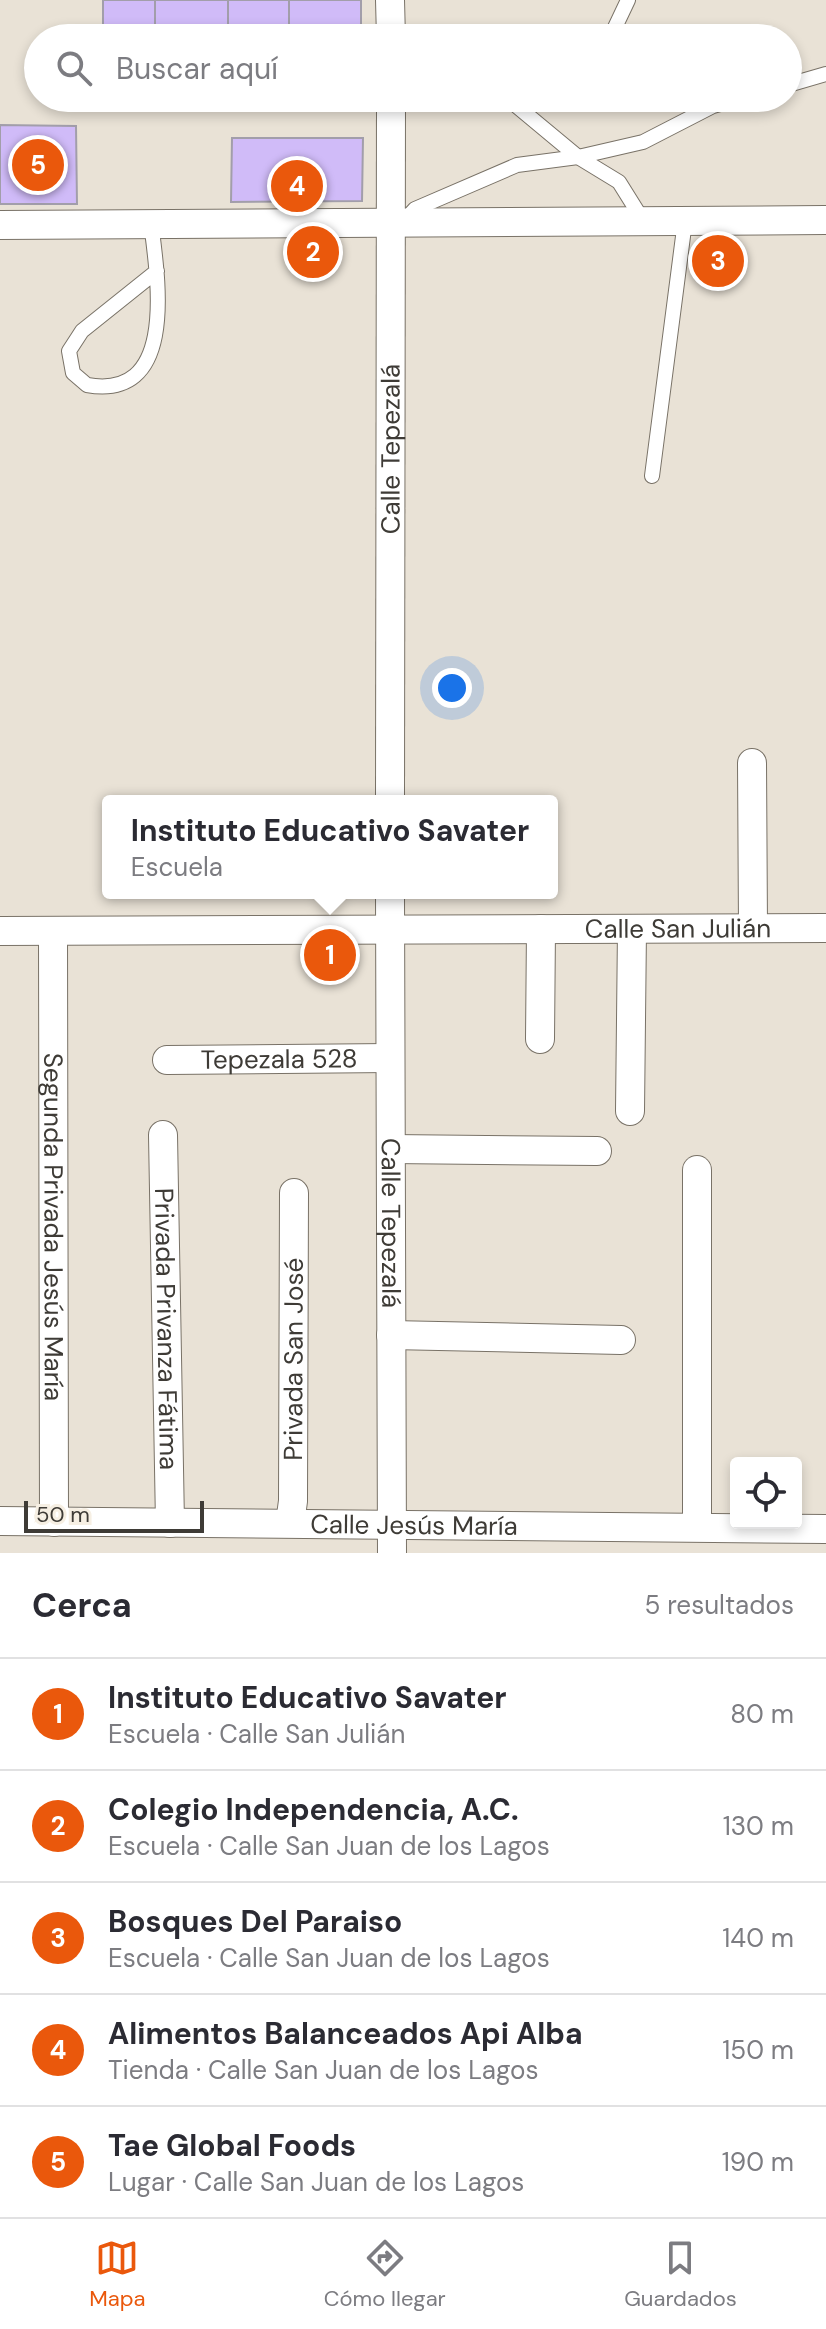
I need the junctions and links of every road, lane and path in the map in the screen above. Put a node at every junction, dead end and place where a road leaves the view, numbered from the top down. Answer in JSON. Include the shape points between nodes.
{"nodes":[{"id":1,"x":390,"y":0,"type":"edge"},
{"id":2,"x":628,"y":0,"type":"edge"},
{"id":3,"x":391,"y":24,"type":"edge"},
{"id":4,"x":617,"y":24,"type":"edge"},
{"id":5,"x":826,"y":74,"type":"edge"},
{"id":6,"x":802,"y":81,"type":"edge"},
{"id":7,"x":392,"y":112,"type":"edge"},
{"id":8,"x":524,"y":112,"type":"edge"},
{"id":9,"x":701,"y":112,"type":"edge"},
{"id":10,"x":578,"y":157,"type":"junction"},
{"id":11,"x":826,"y":220,"type":"edge"},
{"id":12,"x":685,"y":221,"type":"junction"},
{"id":13,"x":397,"y":222,"type":"junction"},
{"id":14,"x":644,"y":222,"type":"junction"},
{"id":15,"x":151,"y":223,"type":"junction"},
{"id":16,"x":0,"y":225,"type":"edge"},
{"id":17,"x":157,"y":271,"type":"junction"},
{"id":18,"x":652,"y":476,"type":"dead end"},
{"id":19,"x":752,"y":763,"type":"dead end"},
{"id":20,"x":390,"y":795,"type":"edge"},
{"id":21,"x":390,"y":899,"type":"edge"},
{"id":22,"x":753,"y":928,"type":"junction"},
{"id":23,"x":826,"y":928,"type":"edge"},
{"id":24,"x":541,"y":929,"type":"junction"},
{"id":25,"x":632,"y":929,"type":"junction"},
{"id":26,"x":390,"y":930,"type":"junction"},
{"id":27,"x":0,"y":931,"type":"edge"},
{"id":28,"x":53,"y":931,"type":"junction"},
{"id":29,"x":540,"y":1039,"type":"dead end"},
{"id":30,"x":390,"y":1058,"type":"junction"},
{"id":31,"x":167,"y":1060,"type":"dead end"},
{"id":32,"x":630,"y":1111,"type":"dead end"},
{"id":33,"x":163,"y":1135,"type":"dead end"},
{"id":34,"x":391,"y":1149,"type":"junction"},
{"id":35,"x":597,"y":1151,"type":"dead end"},
{"id":36,"x":697,"y":1170,"type":"dead end"},
{"id":37,"x":294,"y":1193,"type":"dead end"},
{"id":38,"x":391,"y":1335,"type":"junction"},
{"id":39,"x":621,"y":1340,"type":"dead end"},
{"id":40,"x":0,"y":1521,"type":"edge"},
{"id":41,"x":54,"y":1522,"type":"junction"},
{"id":42,"x":170,"y":1523,"type":"junction"},
{"id":43,"x":290,"y":1523,"type":"junction"},
{"id":44,"x":392,"y":1524,"type":"junction"},
{"id":45,"x":697,"y":1527,"type":"junction"},
{"id":46,"x":826,"y":1529,"type":"edge"},
{"id":47,"x":795,"y":1541,"type":"edge"},
{"id":48,"x":392,"y":1553,"type":"edge"}],
"edges":[{"from":1,"to":3,"type":"street"},
{"from":2,"to":4,"type":"lane"},
{"from":5,"to":6,"type":"lane"},
{"from":7,"to":13,"type":"street","name":"Calle Tepezalá"},
{"from":8,"to":10,"type":"lane"},
{"from":9,"to":10,"type":"lane","via":[[643,142]]},
{"from":10,"to":13,"type":"lane","via":[[517,165],[415,209]]},
{"from":10,"to":14,"type":"lane","via":[[619,182]]},
{"from":11,"to":12,"type":"street"},
{"from":12,"to":14,"type":"street"},
{"from":12,"to":18,"type":"lane"},
{"from":13,"to":14,"type":"street"},
{"from":13,"to":15,"type":"street"},
{"from":13,"to":20,"type":"street","name":"Calle Tepezalá"},
{"from":15,"to":16,"type":"street"},
{"from":15,"to":17,"type":"lane"},
{"from":17,"to":17,"type":"lane","via":[[82,331],[69,351],[73,373],[87,385],[120,386],[154,351]]},
{"from":19,"to":22,"type":"street"},
{"from":21,"to":26,"type":"street","name":"Calle Tepezalá"},
{"from":22,"to":23,"type":"street","name":"Calle San Julián"},
{"from":22,"to":25,"type":"street","name":"Calle San Julián"},
{"from":24,"to":25,"type":"street","name":"Calle San Julián"},
{"from":24,"to":26,"type":"street","name":"Calle San Julián"},
{"from":24,"to":29,"type":"street"},
{"from":25,"to":32,"type":"street"},
{"from":26,"to":28,"type":"street","name":"Calle San Julián"},
{"from":26,"to":30,"type":"street","name":"Calle Tepezalá"},
{"from":27,"to":28,"type":"street","name":"Calle San Julián"},
{"from":28,"to":41,"type":"street","name":"Segunda Privada Jesús María"},
{"from":30,"to":31,"type":"street","name":"Tepezala 528"},
{"from":30,"to":34,"type":"street","name":"Calle Tepezalá"},
{"from":33,"to":42,"type":"street","name":"Privada Privanza Fátima"},
{"from":34,"to":35,"type":"street"},
{"from":34,"to":38,"type":"street","name":"Calle Tepezalá"},
{"from":36,"to":45,"type":"street"},
{"from":37,"to":43,"type":"street","name":"Privada San José"},
{"from":38,"to":39,"type":"street"},
{"from":38,"to":44,"type":"street","name":"Calle Tepezalá"},
{"from":40,"to":41,"type":"street","name":"Calle Jesús María"},
{"from":41,"to":42,"type":"street","name":"Calle Jesús María"},
{"from":42,"to":43,"type":"street","name":"Calle Jesús María"},
{"from":43,"to":44,"type":"street","name":"Calle Jesús María"},
{"from":44,"to":45,"type":"street","name":"Calle Jesús María"},
{"from":44,"to":48,"type":"street","name":"Calle Tepezalá"},
{"from":45,"to":47,"type":"street","name":"Calle Jesús María"},
{"from":46,"to":47,"type":"street","name":"Calle Jesús María"}]}
